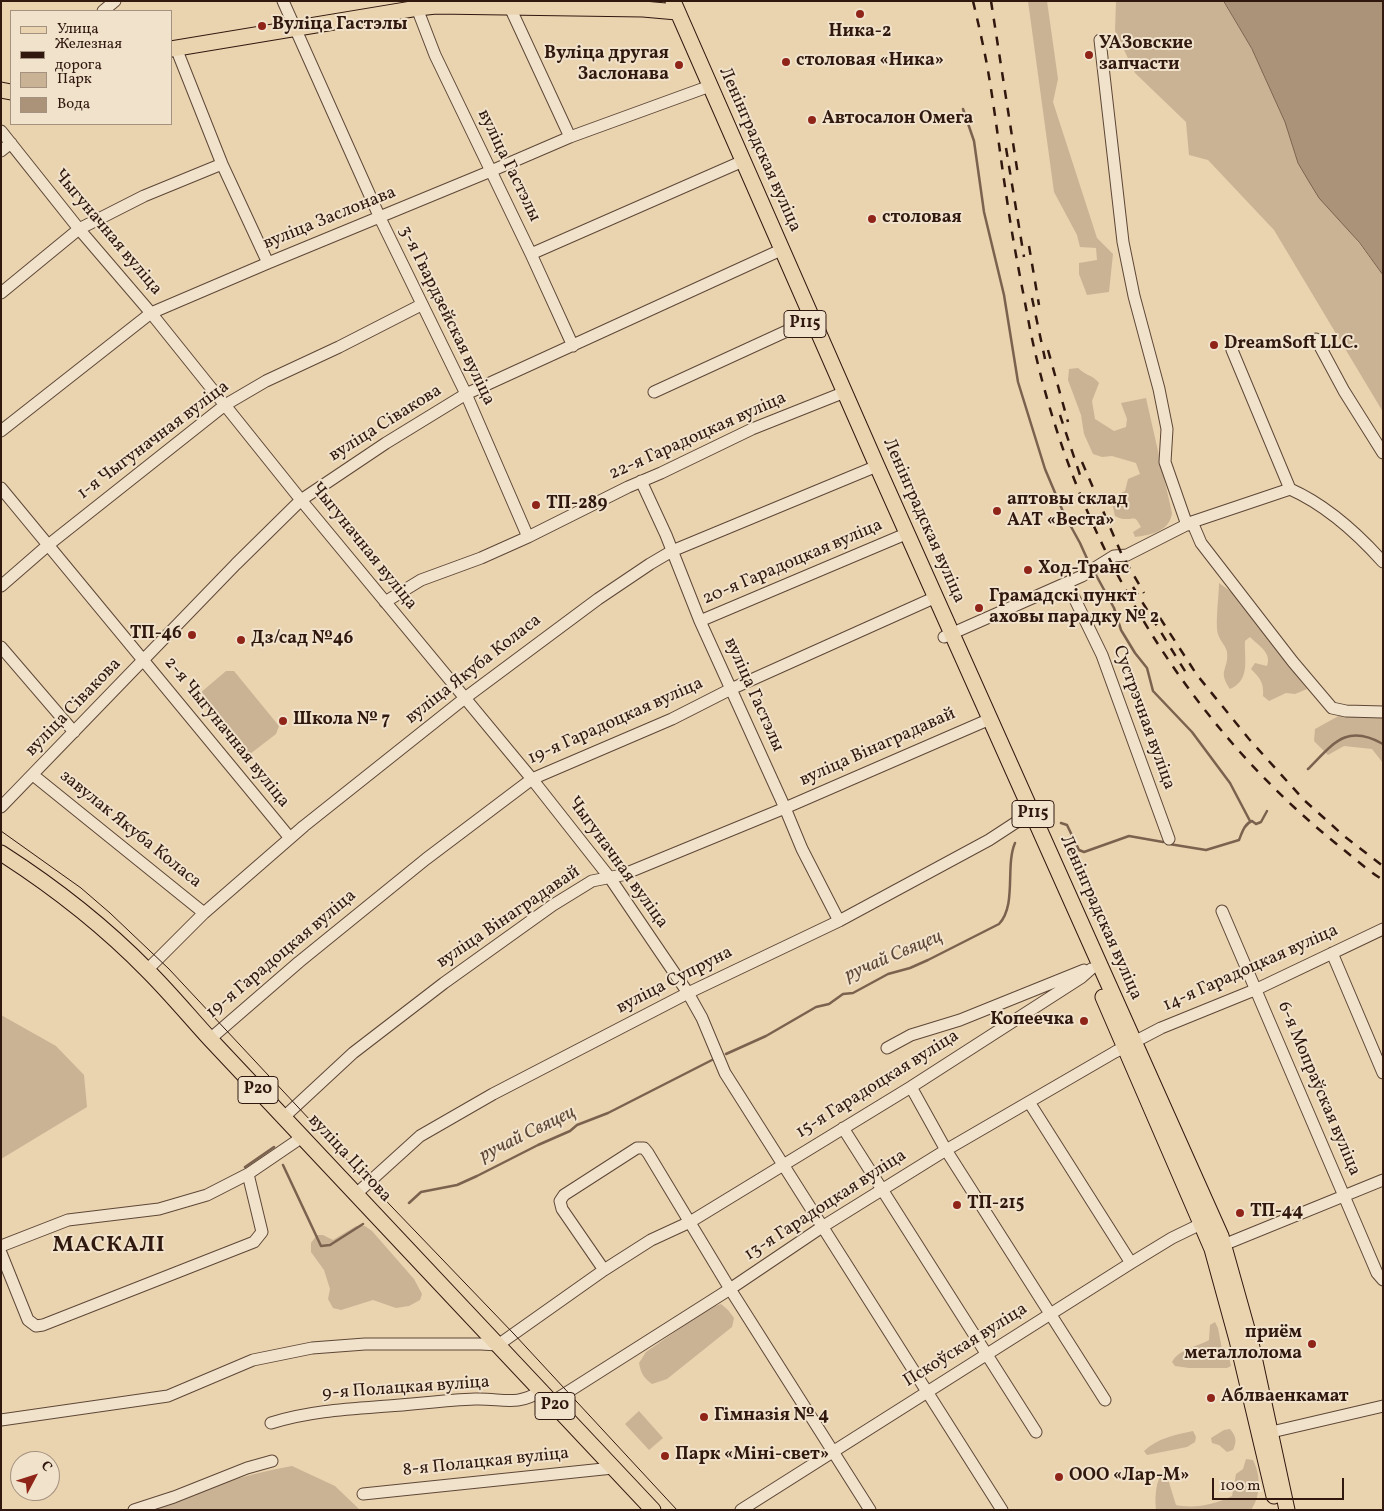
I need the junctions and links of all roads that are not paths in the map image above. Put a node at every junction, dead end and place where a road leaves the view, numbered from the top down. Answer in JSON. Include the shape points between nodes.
{"nodes":[{"id":1,"x":115,"y":1,"type":"edge"},
{"id":2,"x":282,"y":1,"type":"edge"},
{"id":3,"x":416,"y":4,"type":"edge"},
{"id":4,"x":508,"y":5,"type":"edge"},
{"id":5,"x":670,"y":6,"type":"edge"},
{"id":6,"x":104,"y":10,"type":"edge"},
{"id":7,"x":294,"y":28,"type":"junction"},
{"id":8,"x":1100,"y":40,"type":"dead end"},
{"id":9,"x":173,"y":48,"type":"edge"},
{"id":10,"x":705,"y":88,"type":"junction"},
{"id":11,"x":1,"y":131,"type":"edge"},
{"id":12,"x":570,"y":137,"type":"junction"},
{"id":13,"x":11,"y":143,"type":"junction"},
{"id":14,"x":1,"y":151,"type":"edge"},
{"id":15,"x":739,"y":162,"type":"junction"},
{"id":16,"x":222,"y":164,"type":"junction"},
{"id":17,"x":491,"y":171,"type":"junction"},
{"id":18,"x":380,"y":218,"type":"junction"},
{"id":19,"x":79,"y":230,"type":"junction"},
{"id":20,"x":778,"y":251,"type":"junction"},
{"id":21,"x":531,"y":254,"type":"junction"},
{"id":22,"x":268,"y":263,"type":"junction"},
{"id":23,"x":1,"y":293,"type":"edge"},
{"id":24,"x":421,"y":305,"type":"junction"},
{"id":25,"x":151,"y":314,"type":"junction"},
{"id":26,"x":809,"y":321,"type":"junction"},
{"id":27,"x":1316,"y":338,"type":"dead end"},
{"id":28,"x":573,"y":346,"type":"junction"},
{"id":29,"x":1232,"y":350,"type":"dead end"},
{"id":30,"x":654,"y":392,"type":"dead end"},
{"id":31,"x":466,"y":394,"type":"junction"},
{"id":32,"x":841,"y":394,"type":"junction"},
{"id":33,"x":225,"y":404,"type":"junction"},
{"id":34,"x":1,"y":431,"type":"edge"},
{"id":35,"x":1383,"y":453,"type":"edge"},
{"id":36,"x":873,"y":468,"type":"junction"},
{"id":37,"x":641,"y":481,"type":"junction"},
{"id":38,"x":1,"y":488,"type":"edge"},
{"id":39,"x":1290,"y":490,"type":"junction"},
{"id":40,"x":301,"y":500,"type":"junction"},
{"id":41,"x":1189,"y":524,"type":"junction"},
{"id":42,"x":903,"y":535,"type":"junction"},
{"id":43,"x":528,"y":536,"type":"junction"},
{"id":44,"x":47,"y":546,"type":"junction"},
{"id":45,"x":672,"y":552,"type":"junction"},
{"id":46,"x":1383,"y":562,"type":"edge"},
{"id":47,"x":1067,"y":583,"type":"junction"},
{"id":48,"x":1,"y":586,"type":"edge"},
{"id":49,"x":932,"y":599,"type":"junction"},
{"id":50,"x":386,"y":602,"type":"junction"},
{"id":51,"x":700,"y":621,"type":"junction"},
{"id":52,"x":949,"y":636,"type":"junction"},
{"id":53,"x":1,"y":647,"type":"edge"},
{"id":54,"x":144,"y":660,"type":"junction"},
{"id":55,"x":731,"y":689,"type":"junction"},
{"id":56,"x":465,"y":698,"type":"junction"},
{"id":57,"x":1383,"y":712,"type":"edge"},
{"id":58,"x":986,"y":721,"type":"junction"},
{"id":59,"x":74,"y":732,"type":"junction"},
{"id":60,"x":33,"y":775,"type":"junction"},
{"id":61,"x":532,"y":778,"type":"junction"},
{"id":62,"x":3,"y":802,"type":"edge"},
{"id":63,"x":785,"y":808,"type":"junction"},
{"id":64,"x":1028,"y":817,"type":"junction"},
{"id":65,"x":290,"y":838,"type":"junction"},
{"id":66,"x":1169,"y":839,"type":"dead end"},
{"id":67,"x":1,"y":853,"type":"edge"},
{"id":68,"x":610,"y":878,"type":"junction"},
{"id":69,"x":1222,"y":911,"type":"dead end"},
{"id":70,"x":204,"y":912,"type":"junction"},
{"id":71,"x":839,"y":921,"type":"junction"},
{"id":72,"x":1383,"y":929,"type":"edge"},
{"id":73,"x":1332,"y":952,"type":"junction"},
{"id":74,"x":1095,"y":967,"type":"junction"},
{"id":75,"x":147,"y":970,"type":"junction"},
{"id":76,"x":1257,"y":989,"type":"junction"},
{"id":77,"x":688,"y":993,"type":"junction"},
{"id":78,"x":210,"y":1039,"type":"junction"},
{"id":79,"x":1130,"y":1044,"type":"junction"},
{"id":80,"x":888,"y":1048,"type":"dead end"},
{"id":81,"x":1383,"y":1073,"type":"edge"},
{"id":82,"x":911,"y":1087,"type":"junction"},
{"id":83,"x":1029,"y":1102,"type":"junction"},
{"id":84,"x":284,"y":1118,"type":"junction"},
{"id":85,"x":844,"y":1128,"type":"junction"},
{"id":86,"x":302,"y":1136,"type":"junction"},
{"id":87,"x":946,"y":1150,"type":"junction"},
{"id":88,"x":783,"y":1165,"type":"junction"},
{"id":89,"x":248,"y":1174,"type":"junction"},
{"id":90,"x":1383,"y":1180,"type":"edge"},
{"id":91,"x":882,"y":1191,"type":"junction"},
{"id":92,"x":356,"y":1194,"type":"junction"},
{"id":93,"x":1344,"y":1196,"type":"junction"},
{"id":94,"x":1207,"y":1221,"type":"junction"},
{"id":95,"x":690,"y":1222,"type":"junction"},
{"id":96,"x":822,"y":1227,"type":"junction"},
{"id":97,"x":1,"y":1246,"type":"edge"},
{"id":98,"x":1218,"y":1247,"type":"junction"},
{"id":99,"x":1,"y":1253,"type":"edge"},
{"id":100,"x":1131,"y":1263,"type":"junction"},
{"id":101,"x":604,"y":1270,"type":"junction"},
{"id":102,"x":1383,"y":1280,"type":"edge"},
{"id":103,"x":730,"y":1290,"type":"junction"},
{"id":104,"x":1050,"y":1315,"type":"junction"},
{"id":105,"x":498,"y":1345,"type":"junction"},
{"id":106,"x":988,"y":1354,"type":"junction"},
{"id":107,"x":926,"y":1391,"type":"junction"},
{"id":108,"x":547,"y":1397,"type":"junction"},
{"id":109,"x":1105,"y":1400,"type":"dead end"},
{"id":110,"x":1383,"y":1406,"type":"edge"},
{"id":111,"x":1,"y":1420,"type":"edge"},
{"id":112,"x":271,"y":1423,"type":"dead end"},
{"id":113,"x":1264,"y":1429,"type":"junction"},
{"id":114,"x":1036,"y":1432,"type":"dead end"},
{"id":115,"x":834,"y":1452,"type":"junction"},
{"id":116,"x":272,"y":1461,"type":"dead end"},
{"id":117,"x":613,"y":1468,"type":"junction"},
{"id":118,"x":363,"y":1494,"type":"dead end"},
{"id":119,"x":134,"y":1510,"type":"edge"},
{"id":120,"x":653,"y":1510,"type":"edge"},
{"id":121,"x":741,"y":1510,"type":"edge"},
{"id":122,"x":870,"y":1510,"type":"edge"},
{"id":123,"x":1002,"y":1510,"type":"edge"},
{"id":124,"x":1277,"y":1510,"type":"edge"},
{"id":125,"x":1287,"y":1510,"type":"edge"}],
"edges":[{"from":1,"to":6,"type":"street"},
{"from":2,"to":7,"type":"street","name":"3-я Гвардзейская вуліца"},
{"from":3,"to":4,"type":"main road"},
{"from":3,"to":7,"type":"main road"},
{"from":3,"to":17,"type":"street","name":"вуліца Гастэлы","via":[[436,55]]},
{"from":4,"to":5,"type":"main road","via":[[643,9]]},
{"from":4,"to":12,"type":"street"},
{"from":5,"to":10,"type":"main road","name":"Ленінградская вуліца","number":"Р115"},
{"from":7,"to":9,"type":"main road"},
{"from":7,"to":18,"type":"street","name":"3-я Гвардзейская вуліца"},
{"from":8,"to":41,"type":"street","via":[[1122,242],[1167,429],[1165,462]]},
{"from":9,"to":16,"type":"street"},
{"from":10,"to":12,"type":"street","name":"вуліца Заслонава"},
{"from":10,"to":15,"type":"main road","name":"Ленінградская вуліца","number":"Р115"},
{"from":11,"to":13,"type":"street","name":"Чыгуначная вуліца"},
{"from":12,"to":17,"type":"street","name":"вуліца Заслонава"},
{"from":13,"to":14,"type":"street"},
{"from":13,"to":19,"type":"street","name":"Чыгуначная вуліца"},
{"from":15,"to":20,"type":"main road","name":"Ленінградская вуліца","number":"Р115"},
{"from":15,"to":21,"type":"street"},
{"from":16,"to":19,"type":"street","via":[[144,196]]},
{"from":16,"to":22,"type":"street"},
{"from":17,"to":18,"type":"street","name":"вуліца Заслонава"},
{"from":17,"to":21,"type":"street","name":"вуліца Гастэлы"},
{"from":18,"to":22,"type":"street","name":"вуліца Заслонава"},
{"from":18,"to":24,"type":"street","name":"3-я Гвардзейская вуліца"},
{"from":19,"to":23,"type":"street"},
{"from":19,"to":25,"type":"street","name":"Чыгуначная вуліца"},
{"from":20,"to":26,"type":"main road","name":"Ленінградская вуліца","number":"Р115"},
{"from":20,"to":28,"type":"street","name":"вуліца Сівакова"},
{"from":21,"to":28,"type":"street","name":"вуліца Гастэлы"},
{"from":22,"to":25,"type":"street","name":"вуліца Заслонава"},
{"from":24,"to":31,"type":"street","name":"3-я Гвардзейская вуліца"},
{"from":24,"to":33,"type":"street","name":"1-я Чыгуначная вуліца"},
{"from":25,"to":33,"type":"street","name":"Чыгуначная вуліца"},
{"from":25,"to":34,"type":"street","name":"вуліца Заслонава"},
{"from":26,"to":30,"type":"street"},
{"from":26,"to":32,"type":"main road","name":"Ленінградская вуліца","number":"Р115"},
{"from":27,"to":35,"type":"street"},
{"from":28,"to":31,"type":"street","name":"вуліца Сівакова"},
{"from":29,"to":39,"type":"street"},
{"from":31,"to":40,"type":"street","name":"вуліца Сівакова"},
{"from":31,"to":43,"type":"street","name":"3-я Гвардзейская вуліца"},
{"from":32,"to":36,"type":"main road","name":"Ленінградская вуліца","number":"Р115"},
{"from":32,"to":37,"type":"street","name":"22-я Гарадоцкая вуліца","via":[[752,429]]},
{"from":33,"to":40,"type":"street","name":"Чыгуначная вуліца"},
{"from":33,"to":44,"type":"street","name":"1-я Чыгуначная вуліца"},
{"from":36,"to":42,"type":"main road","name":"Ленінградская вуліца","number":"Р115"},
{"from":36,"to":45,"type":"street","name":"вуліца Якуба Коласа"},
{"from":37,"to":43,"type":"street","name":"22-я Гарадоцкая вуліца"},
{"from":37,"to":45,"type":"street","name":"вуліца Гастэлы"},
{"from":38,"to":44,"type":"street","name":"2-я Чыгуначная вуліца"},
{"from":39,"to":41,"type":"street"},
{"from":39,"to":46,"type":"street","via":[[1304,495],[1363,539]]},
{"from":40,"to":50,"type":"street","name":"Чыгуначная вуліца"},
{"from":40,"to":54,"type":"street","name":"вуліца Сівакова"},
{"from":41,"to":47,"type":"street","via":[[1127,554],[1114,556]]},
{"from":41,"to":57,"type":"street","via":[[1293,662],[1332,708],[1346,712]]},
{"from":42,"to":49,"type":"main road","name":"Ленінградская вуліца","number":"Р115"},
{"from":42,"to":51,"type":"street","name":"20-я Гарадоцкая вуліца"},
{"from":43,"to":50,"type":"street","name":"22-я Гарадоцкая вуліца","via":[[421,580]]},
{"from":44,"to":48,"type":"street","name":"1-я Чыгуначная вуліца"},
{"from":44,"to":54,"type":"street","name":"2-я Чыгуначная вуліца"},
{"from":45,"to":51,"type":"street","name":"вуліца Гастэлы"},
{"from":45,"to":56,"type":"street","name":"вуліца Якуба Коласа","via":[[598,598]]},
{"from":47,"to":52,"type":"street"},
{"from":47,"to":66,"type":"street","name":"Сустрэчная вуліца","via":[[1102,655]]},
{"from":49,"to":52,"type":"main road","name":"Ленінградская вуліца","number":"Р115"},
{"from":49,"to":55,"type":"street","name":"19-я Гарадоцкая вуліца"},
{"from":50,"to":56,"type":"street","name":"Чыгуначная вуліца"},
{"from":51,"to":55,"type":"street","name":"вуліца Гастэлы"},
{"from":52,"to":58,"type":"main road","name":"Ленінградская вуліца","number":"Р115"},
{"from":53,"to":59,"type":"street"},
{"from":54,"to":59,"type":"street","name":"вуліца Сівакова"},
{"from":54,"to":65,"type":"street","name":"2-я Чыгуначная вуліца"},
{"from":55,"to":61,"type":"street","name":"19-я Гарадоцкая вуліца","via":[[672,719]]},
{"from":55,"to":63,"type":"street","name":"вуліца Гастэлы"},
{"from":56,"to":61,"type":"street","name":"Чыгуначная вуліца"},
{"from":56,"to":65,"type":"street","name":"вуліца Якуба Коласа"},
{"from":58,"to":63,"type":"street","name":"вуліца Вінаградавай"},
{"from":58,"to":64,"type":"main road","name":"Ленінградская вуліца","number":"Р115"},
{"from":59,"to":60,"type":"street","name":"вуліца Сівакова"},
{"from":60,"to":62,"type":"street","name":"вуліца Сівакова"},
{"from":60,"to":70,"type":"street","name":"завулак Якуба Коласа"},
{"from":61,"to":68,"type":"street","name":"Чыгуначная вуліца"},
{"from":61,"to":78,"type":"street","name":"19-я Гарадоцкая вуліца","via":[[426,859]]},
{"from":63,"to":68,"type":"street","name":"вуліца Вінаградавай"},
{"from":63,"to":71,"type":"street","name":"вуліца Гастэлы"},
{"from":64,"to":71,"type":"street","name":"вуліца Супруна"},
{"from":64,"to":74,"type":"main road","name":"Ленінградская вуліца","number":"Р115"},
{"from":65,"to":70,"type":"street","name":"вуліца Якуба Коласа"},
{"from":67,"to":75,"type":"main road","name":"вуліца Цітова","number":"Р20","via":[[91,918]]},
{"from":68,"to":77,"type":"street","name":"Чыгуначная вуліца"},
{"from":68,"to":84,"type":"street","name":"вуліца Вінаградавай","via":[[592,881],[553,905],[444,983],[353,1053]]},
{"from":69,"to":76,"type":"street","name":"6-я Мопраўская вуліца"},
{"from":70,"to":75,"type":"street","name":"вуліца Якуба Коласа"},
{"from":71,"to":77,"type":"street","name":"вуліца Супруна"},
{"from":72,"to":73,"type":"street","name":"14-я Гарадоцкая вуліца"},
{"from":73,"to":76,"type":"street","name":"14-я Гарадоцкая вуліца"},
{"from":73,"to":81,"type":"street"},
{"from":74,"to":79,"type":"main road","name":"Ленінградская вуліца","number":"Р115"},
{"from":74,"to":80,"type":"street","name":"15-я Гарадоцкая вуліца","via":[[960,1020],[911,1035]]},
{"from":74,"to":82,"type":"street","name":"15-я Гарадоцкая вуліца"},
{"from":75,"to":78,"type":"main road","name":"вуліца Цітова","number":"Р20"},
{"from":76,"to":79,"type":"street","name":"14-я Гарадоцкая вуліца"},
{"from":76,"to":93,"type":"street","name":"6-я Мопраўская вуліца"},
{"from":77,"to":88,"type":"street","name":"Чыгуначная вуліца","via":[[702,1018],[724,1073]]},
{"from":77,"to":92,"type":"street","name":"вуліца Супруна","via":[[493,1094],[420,1136]]},
{"from":78,"to":84,"type":"main road","name":"вуліца Цітова","number":"Р20"},
{"from":79,"to":83,"type":"street","name":"13-я Гарадоцкая вуліца"},
{"from":79,"to":94,"type":"main road","name":"Ленінградская вуліца","number":"Р115"},
{"from":82,"to":85,"type":"street","name":"15-я Гарадоцкая вуліца"},
{"from":82,"to":87,"type":"street"},
{"from":83,"to":87,"type":"street","name":"13-я Гарадоцкая вуліца"},
{"from":83,"to":100,"type":"street"},
{"from":84,"to":86,"type":"main road","name":"вуліца Цітова","number":"Р20"},
{"from":85,"to":88,"type":"street","name":"15-я Гарадоцкая вуліца"},
{"from":85,"to":91,"type":"street"},
{"from":86,"to":89,"type":"street"},
{"from":86,"to":92,"type":"main road","name":"вуліца Цітова","number":"Р20"},
{"from":87,"to":91,"type":"street","name":"13-я Гарадоцкая вуліца"},
{"from":87,"to":104,"type":"street"},
{"from":88,"to":95,"type":"street","name":"15-я Гарадоцкая вуліца"},
{"from":88,"to":96,"type":"street","name":"Чыгуначная вуліца"},
{"from":89,"to":97,"type":"street","via":[[207,1195],[159,1209],[68,1220]]},
{"from":89,"to":99,"type":"street","via":[[262,1232],[254,1242],[42,1325],[36,1326],[28,1320]]},
{"from":90,"to":93,"type":"street"},
{"from":91,"to":96,"type":"street","name":"13-я Гарадоцкая вуліца"},
{"from":91,"to":106,"type":"street"},
{"from":92,"to":105,"type":"main road","name":"вуліца Цітова","number":"Р20"},
{"from":93,"to":98,"type":"street"},
{"from":93,"to":102,"type":"street","name":"6-я Мопраўская вуліца"},
{"from":94,"to":98,"type":"main road","name":"Ленінградская вуліца","number":"Р115"},
{"from":94,"to":100,"type":"street","name":"Пскоўская вуліца"},
{"from":95,"to":101,"type":"street","name":"15-я Гарадоцкая вуліца","via":[[651,1240]]},
{"from":95,"to":101,"type":"street","via":[[648,1153],[644,1148],[637,1148],[564,1195],[560,1201],[562,1209]]},
{"from":95,"to":103,"type":"street"},
{"from":96,"to":103,"type":"street","name":"13-я Гарадоцкая вуліца"},
{"from":96,"to":107,"type":"street","name":"Чыгуначная вуліца"},
{"from":98,"to":113,"type":"main road","name":"Ленінградская вуліца","number":"Р115","via":[[1251,1343]]},
{"from":100,"to":104,"type":"street","name":"Пскоўская вуліца"},
{"from":101,"to":105,"type":"street","name":"15-я Гарадоцкая вуліца"},
{"from":103,"to":108,"type":"street","name":"13-я Гарадоцкая вуліца"},
{"from":103,"to":115,"type":"street"},
{"from":104,"to":106,"type":"street","name":"Пскоўская вуліца"},
{"from":104,"to":109,"type":"street"},
{"from":105,"to":108,"type":"main road","name":"вуліца Цітова","number":"Р20"},
{"from":105,"to":111,"type":"street","via":[[365,1344],[312,1348],[253,1360],[168,1396]]},
{"from":106,"to":107,"type":"street","name":"Пскоўская вуліца"},
{"from":106,"to":114,"type":"street"},
{"from":107,"to":115,"type":"street","name":"Пскоўская вуліца"},
{"from":107,"to":123,"type":"street","name":"Чыгуначная вуліца"},
{"from":108,"to":112,"type":"street","name":"9-я Полацкая вуліца","via":[[320,1411]]},
{"from":108,"to":117,"type":"main road","name":"вуліца Цітова","number":"Р20"},
{"from":110,"to":113,"type":"street"},
{"from":113,"to":124,"type":"main road","name":"Ленінградская вуліца","number":"Р115"},
{"from":113,"to":125,"type":"main road","name":"Ленінградская вуліца","number":"Р115"},
{"from":115,"to":121,"type":"street","name":"Пскоўская вуліца"},
{"from":115,"to":122,"type":"street"},
{"from":116,"to":119,"type":"street"},
{"from":117,"to":118,"type":"street","name":"8-я Полацкая вуліца"},
{"from":117,"to":120,"type":"main road","name":"вуліца Цітова","number":"Р20"}]}
